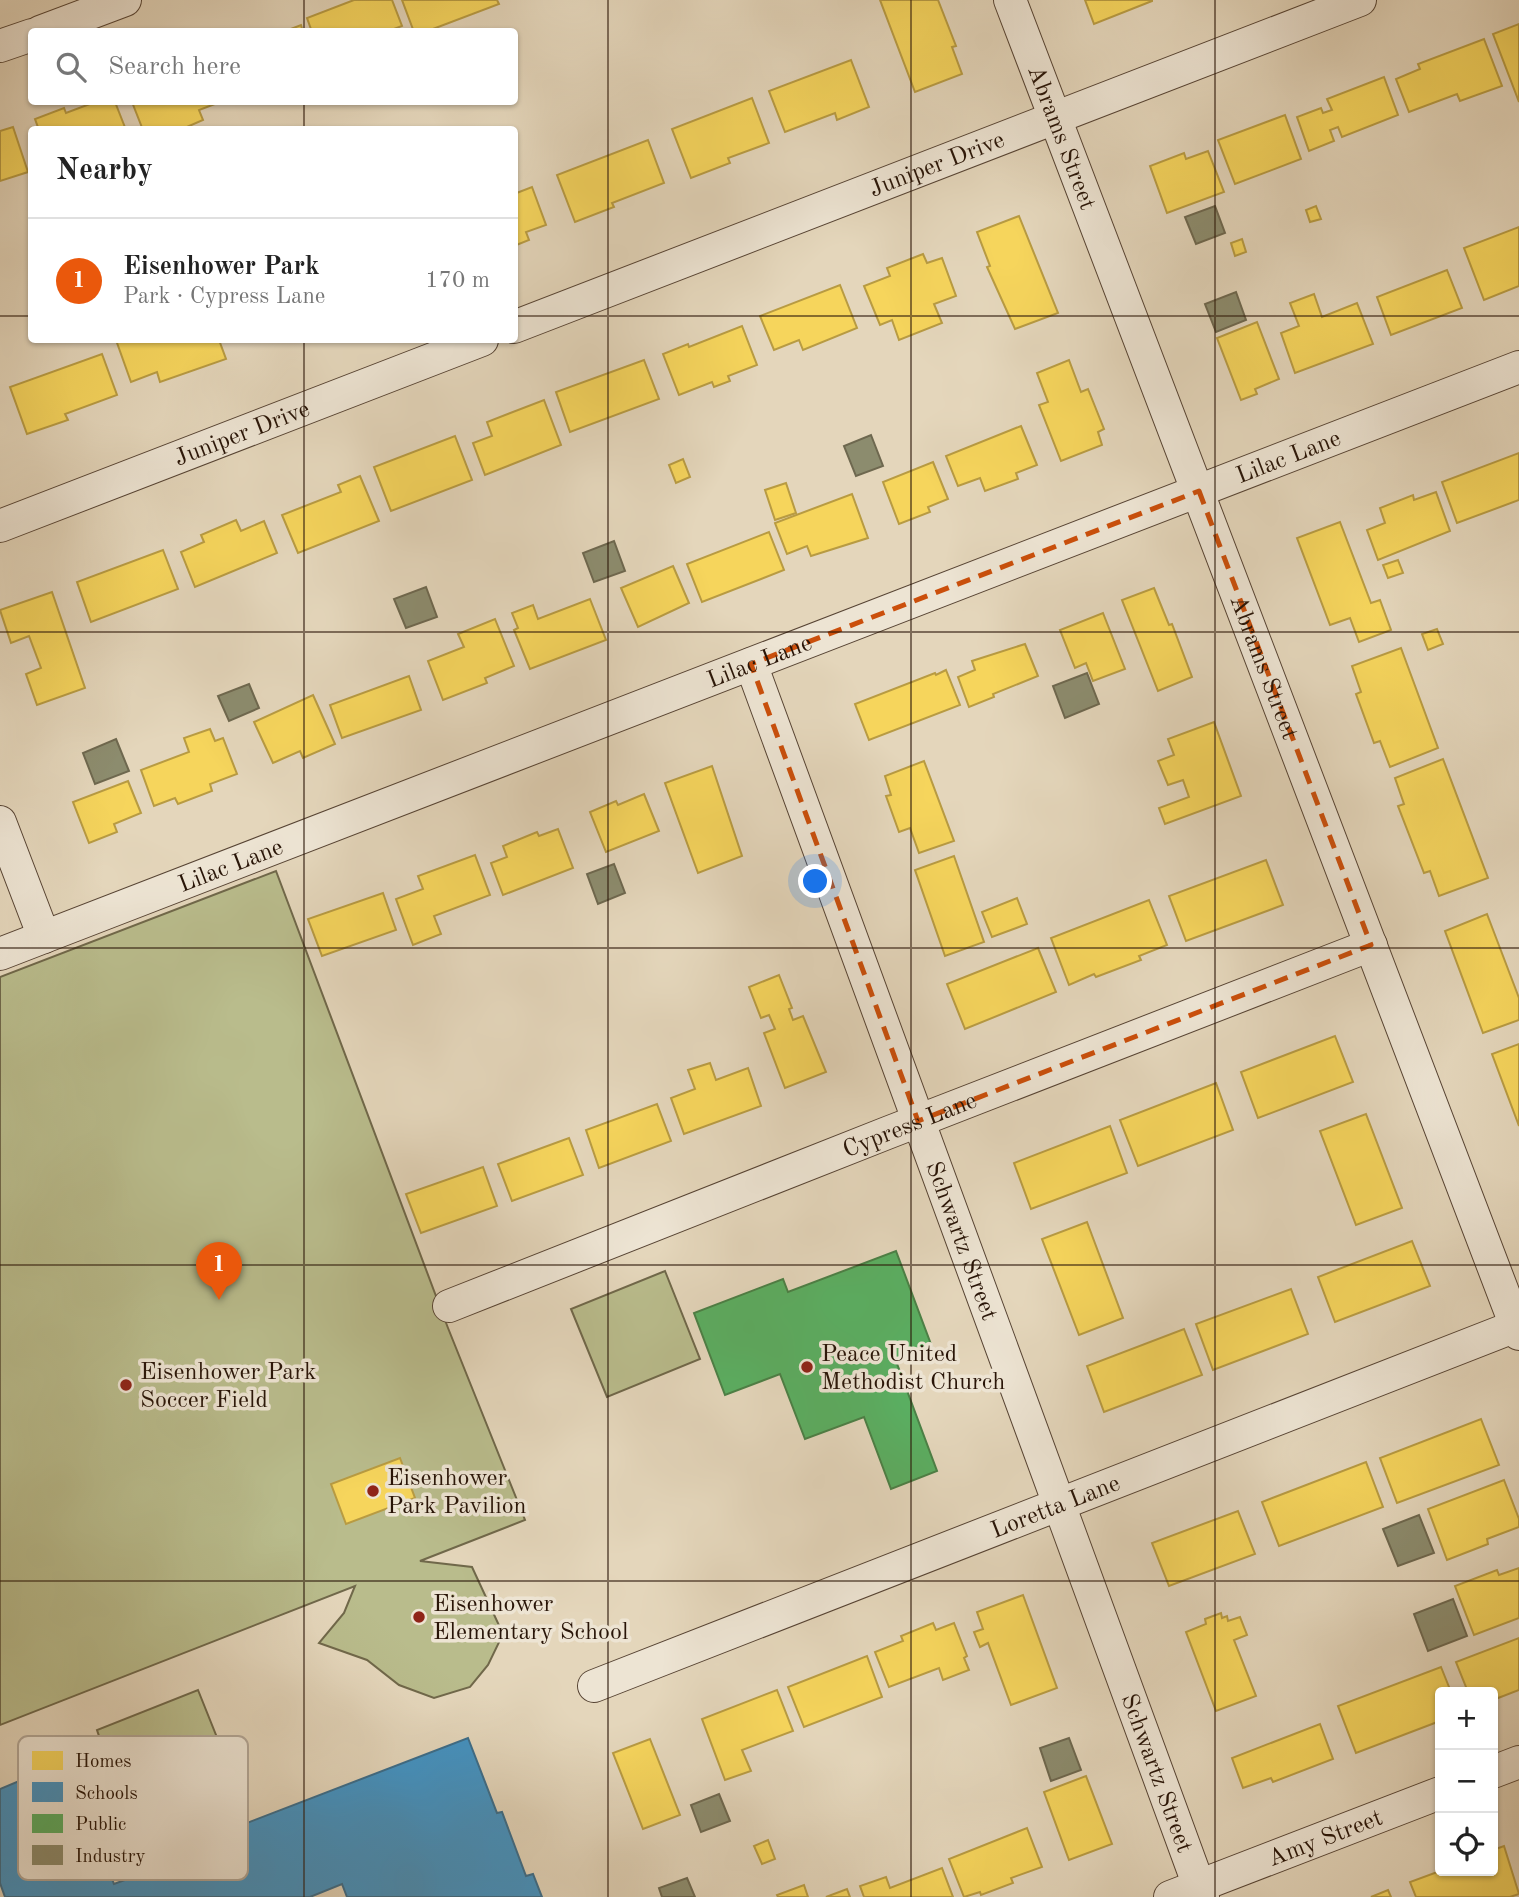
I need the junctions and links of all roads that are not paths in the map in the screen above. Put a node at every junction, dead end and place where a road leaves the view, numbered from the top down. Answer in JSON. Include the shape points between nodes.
{"nodes":[{"id":1,"x":125,"y":0,"type":"edge"},
{"id":2,"x":1010,"y":0,"type":"edge"},
{"id":3,"x":1360,"y":0,"type":"edge"},
{"id":4,"x":51,"y":28,"type":"edge"},
{"id":5,"x":28,"y":36,"type":"edge"},
{"id":6,"x":0,"y":46,"type":"edge"},
{"id":7,"x":1055,"y":118,"type":"junction"},
{"id":8,"x":518,"y":325,"type":"edge"},
{"id":9,"x":474,"y":343,"type":"edge"},
{"id":10,"x":1519,"y":367,"type":"edge"},
{"id":11,"x":1199,"y":491,"type":"junction"},
{"id":12,"x":0,"y":526,"type":"edge"},
{"id":13,"x":751,"y":664,"type":"junction"},
{"id":14,"x":0,"y":822,"type":"edge"},
{"id":15,"x":44,"y":937,"type":"junction"},
{"id":16,"x":1371,"y":945,"type":"junction"},
{"id":17,"x":0,"y":954,"type":"edge"},
{"id":18,"x":918,"y":1121,"type":"junction"},
{"id":19,"x":449,"y":1306,"type":"dead end"},
{"id":20,"x":1518,"y":1330,"type":"edge"},
{"id":21,"x":1059,"y":1504,"type":"junction"},
{"id":22,"x":594,"y":1686,"type":"dead end"},
{"id":23,"x":1519,"y":1762,"type":"edge"},
{"id":24,"x":1498,"y":1770,"type":"edge"},
{"id":25,"x":1435,"y":1795,"type":"edge"},
{"id":26,"x":1191,"y":1893,"type":"edge"}],
"edges":[{"from":1,"to":4,"type":"street"},
{"from":2,"to":7,"type":"street","name":"Abrams Street"},
{"from":3,"to":7,"type":"street","name":"Juniper Drive"},
{"from":5,"to":6,"type":"street"},
{"from":7,"to":8,"type":"street","name":"Juniper Drive"},
{"from":7,"to":11,"type":"street","name":"Abrams Street"},
{"from":9,"to":12,"type":"street","name":"Juniper Drive"},
{"from":10,"to":11,"type":"street","name":"Lilac Lane"},
{"from":11,"to":13,"type":"street","name":"Lilac Lane"},
{"from":11,"to":16,"type":"street","name":"Abrams Street"},
{"from":13,"to":15,"type":"street","name":"Lilac Lane"},
{"from":13,"to":18,"type":"street","name":"Schwartz Street"},
{"from":14,"to":15,"type":"street"},
{"from":15,"to":17,"type":"street","name":"Lilac Lane"},
{"from":16,"to":18,"type":"street","name":"Cypress Lane"},
{"from":16,"to":20,"type":"street","name":"Abrams Street"},
{"from":18,"to":19,"type":"street","name":"Cypress Lane"},
{"from":18,"to":21,"type":"street","name":"Schwartz Street"},
{"from":20,"to":21,"type":"street","name":"Loretta Lane"},
{"from":21,"to":22,"type":"street","name":"Loretta Lane"},
{"from":21,"to":26,"type":"street","name":"Schwartz Street"},
{"from":23,"to":24,"type":"street"},
{"from":25,"to":26,"type":"street","name":"Amy Street"}]}
